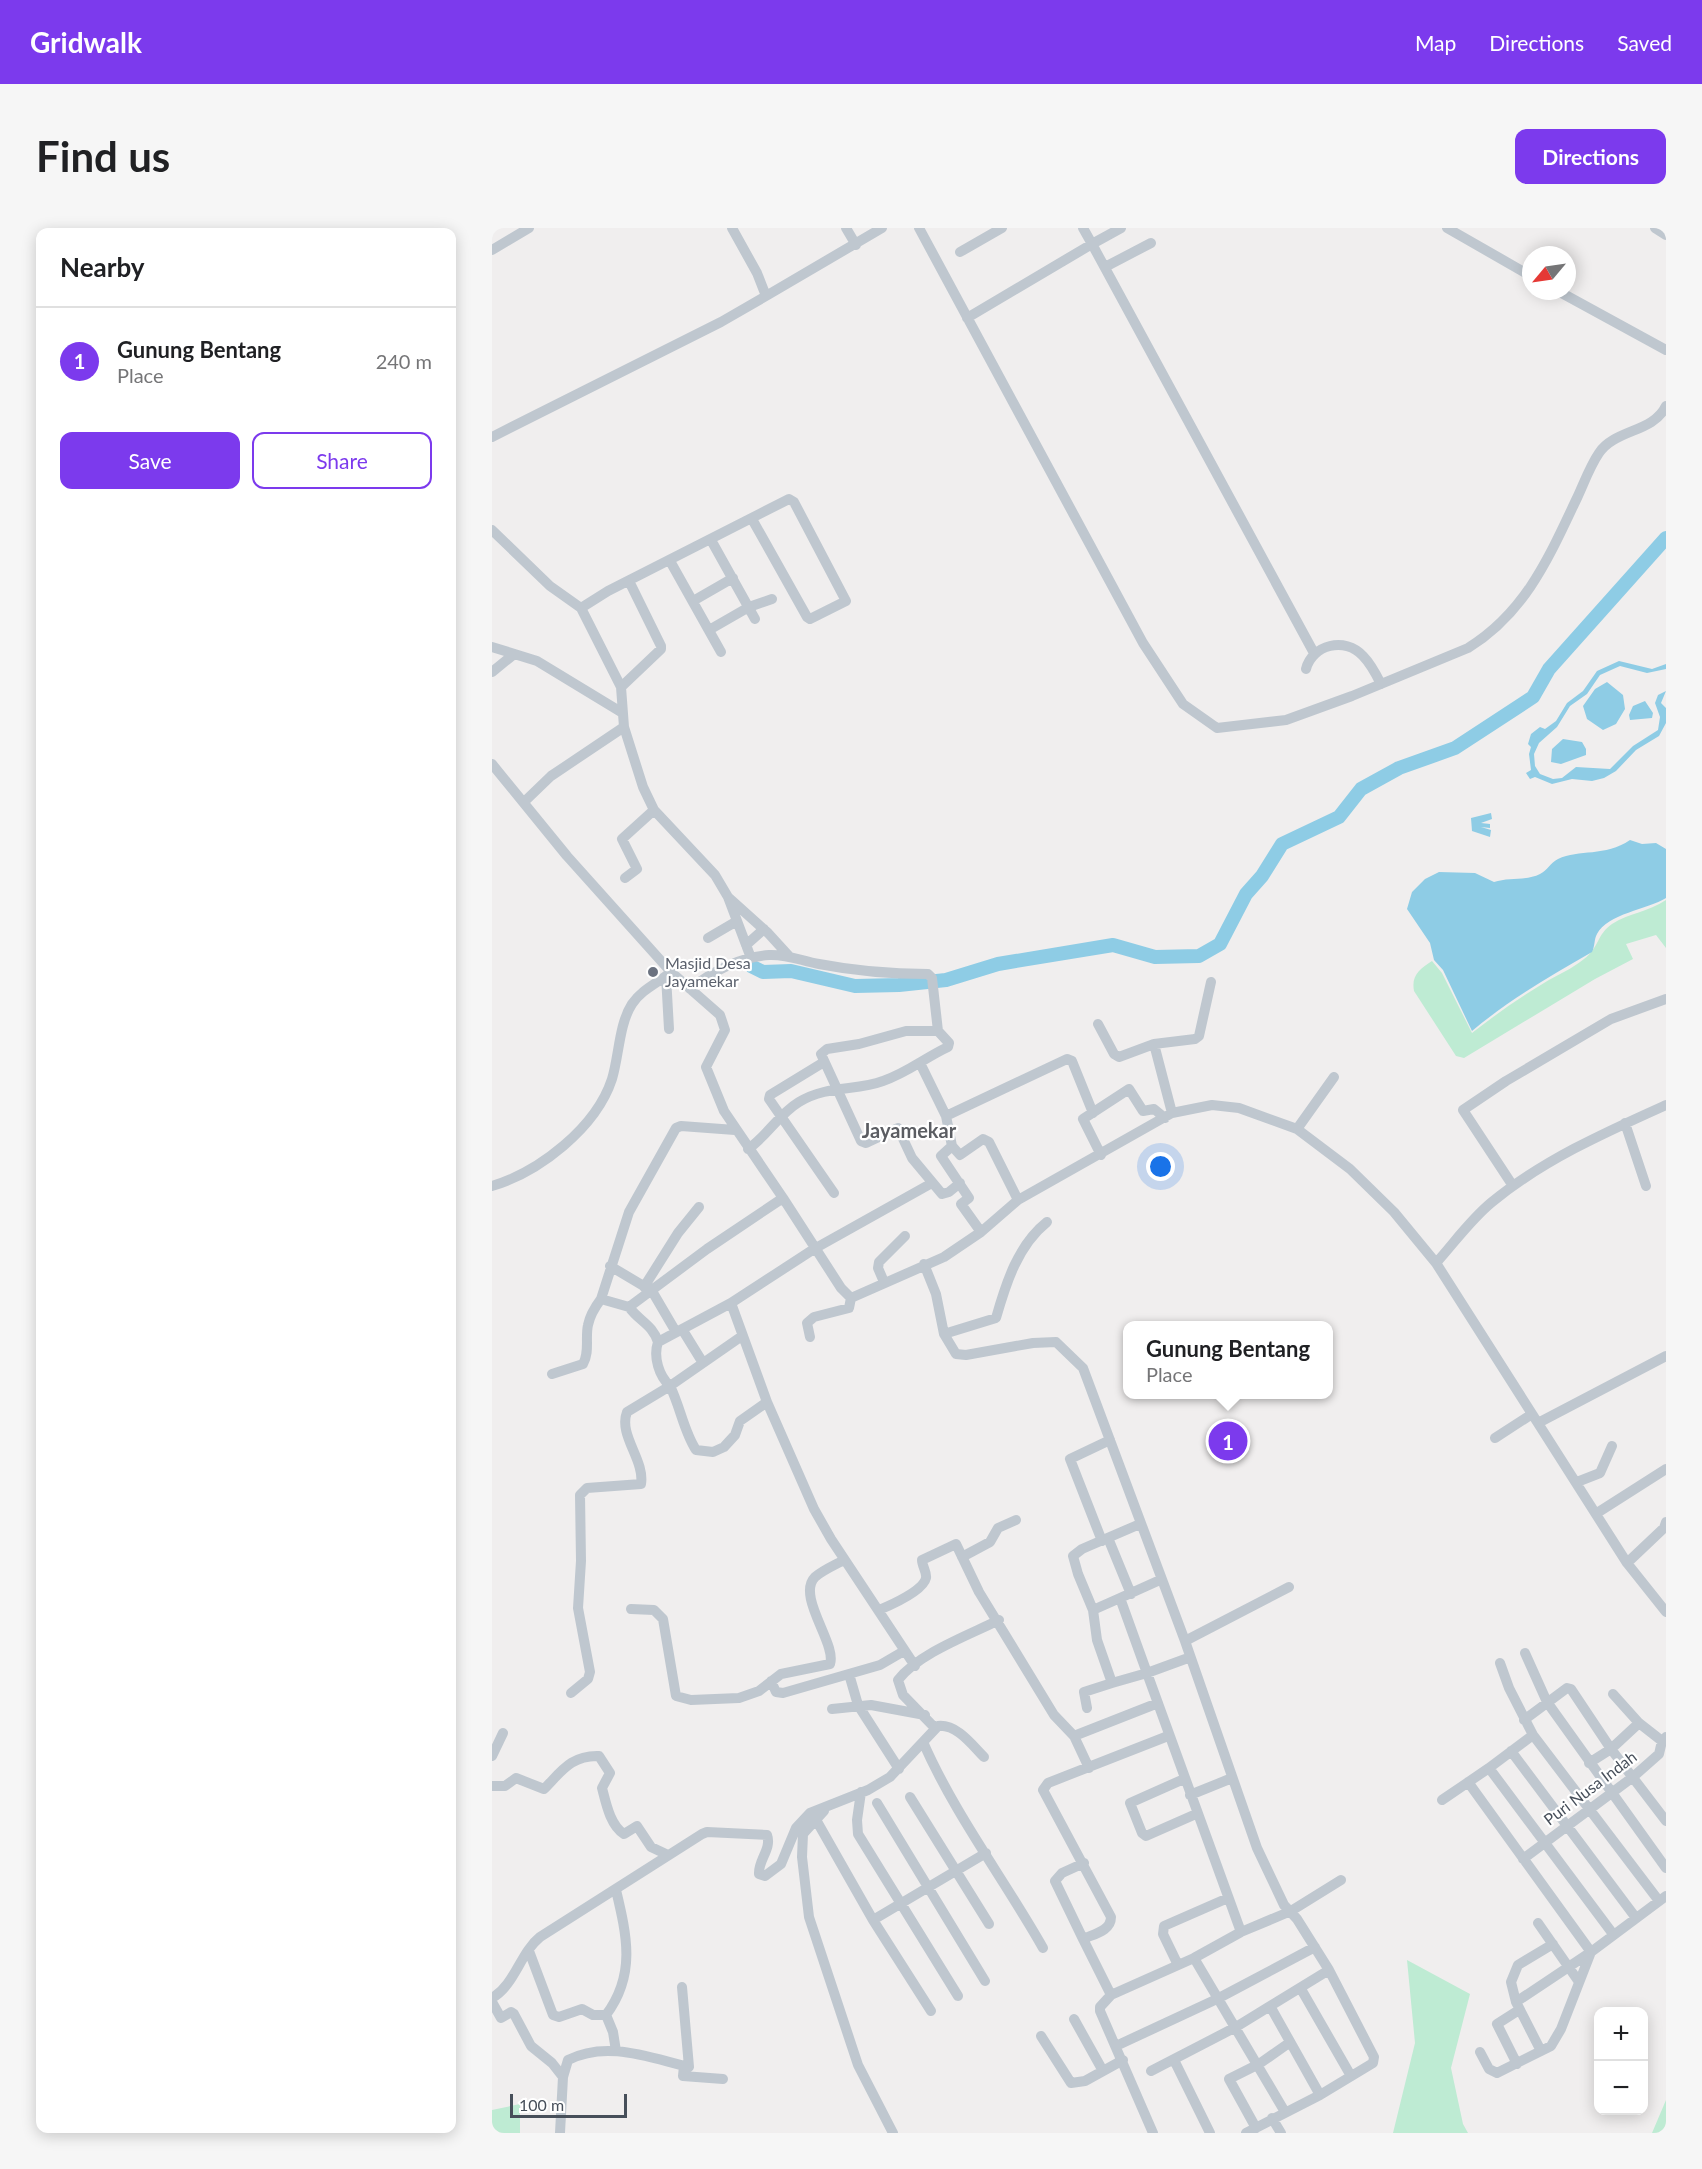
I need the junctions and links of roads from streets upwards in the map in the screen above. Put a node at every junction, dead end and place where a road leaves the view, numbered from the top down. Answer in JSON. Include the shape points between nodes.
{"nodes":[{"id":1,"x":529,"y":228,"type":"edge"},
{"id":2,"x":732,"y":228,"type":"edge"},
{"id":3,"x":846,"y":228,"type":"edge"},
{"id":4,"x":882,"y":228,"type":"edge"},
{"id":5,"x":919,"y":228,"type":"edge"},
{"id":6,"x":1002,"y":228,"type":"edge"},
{"id":7,"x":1083,"y":228,"type":"edge"},
{"id":8,"x":1121,"y":228,"type":"edge"},
{"id":9,"x":1447,"y":228,"type":"edge"},
{"id":10,"x":1654,"y":228,"type":"edge"},
{"id":11,"x":1666,"y":235,"type":"edge"},
{"id":12,"x":1151,"y":243,"type":"dead end"},
{"id":13,"x":1092,"y":244,"type":"junction"},
{"id":14,"x":856,"y":245,"type":"junction"},
{"id":15,"x":492,"y":250,"type":"edge"},
{"id":16,"x":960,"y":252,"type":"dead end"},
{"id":17,"x":1105,"y":267,"type":"junction"},
{"id":18,"x":1522,"y":271,"type":"edge"},
{"id":19,"x":766,"y":296,"type":"junction"},
{"id":20,"x":1574,"y":300,"type":"edge"},
{"id":21,"x":967,"y":318,"type":"junction"},
{"id":22,"x":1666,"y":350,"type":"edge"},
{"id":23,"x":1666,"y":406,"type":"edge"},
{"id":24,"x":492,"y":437,"type":"edge"},
{"id":25,"x":752,"y":519,"type":"junction"},
{"id":26,"x":492,"y":530,"type":"edge"},
{"id":27,"x":500,"y":538,"type":"junction"},
{"id":28,"x":711,"y":540,"type":"junction"},
{"id":29,"x":492,"y":547,"type":"edge"},
{"id":30,"x":670,"y":561,"type":"junction"},
{"id":31,"x":733,"y":578,"type":"junction"},
{"id":32,"x":629,"y":580,"type":"junction"},
{"id":33,"x":772,"y":599,"type":"dead end"},
{"id":34,"x":693,"y":601,"type":"junction"},
{"id":35,"x":749,"y":607,"type":"junction"},
{"id":36,"x":581,"y":608,"type":"junction"},
{"id":37,"x":755,"y":619,"type":"dead end"},
{"id":38,"x":709,"y":630,"type":"junction"},
{"id":39,"x":492,"y":646,"type":"edge"},
{"id":40,"x":721,"y":652,"type":"dead end"},
{"id":41,"x":1314,"y":653,"type":"junction"},
{"id":42,"x":513,"y":655,"type":"junction"},
{"id":43,"x":1306,"y":669,"type":"dead end"},
{"id":44,"x":492,"y":672,"type":"edge"},
{"id":45,"x":1381,"y":684,"type":"junction"},
{"id":46,"x":621,"y":687,"type":"junction"},
{"id":47,"x":621,"y":712,"type":"junction"},
{"id":48,"x":624,"y":727,"type":"junction"},
{"id":49,"x":492,"y":764,"type":"edge"},
{"id":50,"x":525,"y":802,"type":"junction"},
{"id":51,"x":654,"y":810,"type":"junction"},
{"id":52,"x":625,"y":878,"type":"dead end"},
{"id":53,"x":728,"y":897,"type":"junction"},
{"id":54,"x":737,"y":921,"type":"junction"},
{"id":55,"x":764,"y":929,"type":"junction"},
{"id":56,"x":708,"y":938,"type":"dead end"},
{"id":57,"x":746,"y":945,"type":"junction"},
{"id":58,"x":789,"y":956,"type":"junction"},
{"id":59,"x":751,"y":958,"type":"junction"},
{"id":60,"x":669,"y":974,"type":"junction"},
{"id":61,"x":1211,"y":982,"type":"dead end"},
{"id":62,"x":690,"y":989,"type":"junction"},
{"id":63,"x":1666,"y":999,"type":"edge"},
{"id":64,"x":1098,"y":1024,"type":"dead end"},
{"id":65,"x":669,"y":1029,"type":"dead end"},
{"id":66,"x":938,"y":1031,"type":"junction"},
{"id":67,"x":1154,"y":1044,"type":"junction"},
{"id":68,"x":824,"y":1062,"type":"junction"},
{"id":69,"x":920,"y":1063,"type":"junction"},
{"id":70,"x":1334,"y":1077,"type":"dead end"},
{"id":71,"x":837,"y":1088,"type":"junction"},
{"id":72,"x":1666,"y":1105,"type":"edge"},
{"id":73,"x":1093,"y":1113,"type":"junction"},
{"id":74,"x":946,"y":1116,"type":"junction"},
{"id":75,"x":1169,"y":1116,"type":"junction"},
{"id":76,"x":781,"y":1118,"type":"junction"},
{"id":77,"x":1625,"y":1124,"type":"junction"},
{"id":78,"x":1296,"y":1129,"type":"junction"},
{"id":79,"x":735,"y":1131,"type":"junction"},
{"id":80,"x":952,"y":1146,"type":"junction"},
{"id":81,"x":748,"y":1149,"type":"junction"},
{"id":82,"x":1101,"y":1155,"type":"junction"},
{"id":83,"x":932,"y":1183,"type":"junction"},
{"id":84,"x":960,"y":1183,"type":"junction"},
{"id":85,"x":492,"y":1186,"type":"edge"},
{"id":86,"x":1513,"y":1186,"type":"junction"},
{"id":87,"x":1646,"y":1186,"type":"dead end"},
{"id":88,"x":834,"y":1192,"type":"dead end"},
{"id":89,"x":783,"y":1198,"type":"junction"},
{"id":90,"x":1018,"y":1200,"type":"junction"},
{"id":91,"x":699,"y":1207,"type":"dead end"},
{"id":92,"x":1047,"y":1222,"type":"dead end"},
{"id":93,"x":981,"y":1232,"type":"junction"},
{"id":94,"x":904,"y":1236,"type":"dead end"},
{"id":95,"x":814,"y":1249,"type":"junction"},
{"id":96,"x":1436,"y":1263,"type":"junction"},
{"id":97,"x":924,"y":1264,"type":"junction"},
{"id":98,"x":610,"y":1266,"type":"junction"},
{"id":99,"x":656,"y":1269,"type":"junction"},
{"id":100,"x":668,"y":1279,"type":"junction"},
{"id":101,"x":884,"y":1282,"type":"junction"},
{"id":102,"x":648,"y":1289,"type":"junction"},
{"id":103,"x":851,"y":1298,"type":"junction"},
{"id":104,"x":601,"y":1299,"type":"junction"},
{"id":105,"x":731,"y":1303,"type":"junction"},
{"id":106,"x":629,"y":1307,"type":"junction"},
{"id":107,"x":679,"y":1330,"type":"junction"},
{"id":108,"x":944,"y":1334,"type":"junction"},
{"id":109,"x":742,"y":1336,"type":"junction"},
{"id":110,"x":810,"y":1336,"type":"dead end"},
{"id":111,"x":658,"y":1342,"type":"junction"},
{"id":112,"x":1666,"y":1356,"type":"edge"},
{"id":113,"x":703,"y":1363,"type":"junction"},
{"id":114,"x":552,"y":1374,"type":"dead end"},
{"id":115,"x":670,"y":1386,"type":"junction"},
{"id":116,"x":767,"y":1402,"type":"junction"},
{"id":117,"x":1535,"y":1418,"type":"junction"},
{"id":118,"x":1495,"y":1438,"type":"dead end"},
{"id":119,"x":1110,"y":1440,"type":"junction"},
{"id":120,"x":1612,"y":1446,"type":"dead end"},
{"id":121,"x":1666,"y":1469,"type":"edge"},
{"id":122,"x":1577,"y":1482,"type":"junction"},
{"id":123,"x":1597,"y":1513,"type":"junction"},
{"id":124,"x":1016,"y":1520,"type":"dead end"},
{"id":125,"x":1666,"y":1522,"type":"edge"},
{"id":126,"x":1140,"y":1524,"type":"junction"},
{"id":127,"x":1105,"y":1540,"type":"junction"},
{"id":128,"x":962,"y":1557,"type":"junction"},
{"id":129,"x":844,"y":1560,"type":"junction"},
{"id":130,"x":1627,"y":1563,"type":"junction"},
{"id":131,"x":1160,"y":1580,"type":"junction"},
{"id":132,"x":1289,"y":1587,"type":"dead end"},
{"id":133,"x":1125,"y":1596,"type":"junction"},
{"id":134,"x":631,"y":1609,"type":"dead end"},
{"id":135,"x":879,"y":1610,"type":"junction"},
{"id":136,"x":1093,"y":1610,"type":"junction"},
{"id":137,"x":1666,"y":1612,"type":"edge"},
{"id":138,"x":999,"y":1620,"type":"junction"},
{"id":139,"x":1185,"y":1641,"type":"junction"},
{"id":140,"x":904,"y":1651,"type":"junction"},
{"id":141,"x":1525,"y":1653,"type":"dead end"},
{"id":142,"x":1188,"y":1658,"type":"junction"},
{"id":143,"x":1500,"y":1663,"type":"dead end"},
{"id":144,"x":915,"y":1666,"type":"junction"},
{"id":145,"x":1147,"y":1673,"type":"junction"},
{"id":146,"x":849,"y":1674,"type":"junction"},
{"id":147,"x":771,"y":1681,"type":"junction"},
{"id":148,"x":1112,"y":1683,"type":"junction"},
{"id":149,"x":571,"y":1693,"type":"dead end"},
{"id":150,"x":1613,"y":1695,"type":"dead end"},
{"id":151,"x":1547,"y":1702,"type":"junction"},
{"id":152,"x":1158,"y":1703,"type":"junction"},
{"id":153,"x":858,"y":1705,"type":"junction"},
{"id":154,"x":1087,"y":1708,"type":"dead end"},
{"id":155,"x":832,"y":1709,"type":"dead end"},
{"id":156,"x":925,"y":1715,"type":"junction"},
{"id":157,"x":1524,"y":1720,"type":"junction"},
{"id":158,"x":1639,"y":1723,"type":"junction"},
{"id":159,"x":935,"y":1728,"type":"junction"},
{"id":160,"x":503,"y":1733,"type":"dead end"},
{"id":161,"x":1533,"y":1735,"type":"junction"},
{"id":162,"x":1074,"y":1736,"type":"junction"},
{"id":163,"x":1168,"y":1736,"type":"junction"},
{"id":164,"x":1664,"y":1739,"type":"edge"},
{"id":165,"x":923,"y":1742,"type":"junction"},
{"id":166,"x":1611,"y":1749,"type":"junction"},
{"id":167,"x":1511,"y":1750,"type":"junction"},
{"id":168,"x":492,"y":1756,"type":"edge"},
{"id":169,"x":984,"y":1757,"type":"dead end"},
{"id":170,"x":1589,"y":1763,"type":"junction"},
{"id":171,"x":1089,"y":1768,"type":"junction"},
{"id":172,"x":1489,"y":1768,"type":"junction"},
{"id":173,"x":899,"y":1769,"type":"junction"},
{"id":174,"x":1633,"y":1777,"type":"junction"},
{"id":175,"x":1232,"y":1778,"type":"junction"},
{"id":176,"x":1184,"y":1779,"type":"junction"},
{"id":177,"x":1468,"y":1782,"type":"junction"},
{"id":178,"x":492,"y":1786,"type":"edge"},
{"id":179,"x":861,"y":1792,"type":"junction"},
{"id":180,"x":1612,"y":1794,"type":"junction"},
{"id":181,"x":1190,"y":1795,"type":"junction"},
{"id":182,"x":910,"y":1797,"type":"dead end"},
{"id":183,"x":1442,"y":1800,"type":"dead end"},
{"id":184,"x":877,"y":1803,"type":"dead end"},
{"id":185,"x":828,"y":1806,"type":"junction"},
{"id":186,"x":1590,"y":1810,"type":"junction"},
{"id":187,"x":1196,"y":1814,"type":"junction"},
{"id":188,"x":815,"y":1818,"type":"junction"},
{"id":189,"x":1666,"y":1821,"type":"edge"},
{"id":190,"x":1566,"y":1825,"type":"junction"},
{"id":191,"x":1543,"y":1842,"type":"junction"},
{"id":192,"x":986,"y":1853,"type":"junction"},
{"id":193,"x":668,"y":1855,"type":"junction"},
{"id":194,"x":1523,"y":1859,"type":"junction"},
{"id":195,"x":1084,"y":1863,"type":"junction"},
{"id":196,"x":1666,"y":1868,"type":"edge"},
{"id":197,"x":954,"y":1870,"type":"junction"},
{"id":198,"x":1341,"y":1880,"type":"dead end"},
{"id":199,"x":927,"y":1887,"type":"junction"},
{"id":200,"x":616,"y":1890,"type":"junction"},
{"id":201,"x":1228,"y":1898,"type":"junction"},
{"id":202,"x":1662,"y":1898,"type":"edge"},
{"id":203,"x":900,"y":1903,"type":"junction"},
{"id":204,"x":1290,"y":1911,"type":"junction"},
{"id":205,"x":1636,"y":1918,"type":"junction"},
{"id":206,"x":873,"y":1920,"type":"junction"},
{"id":207,"x":1538,"y":1923,"type":"dead end"},
{"id":208,"x":989,"y":1924,"type":"dead end"},
{"id":209,"x":1241,"y":1932,"type":"junction"},
{"id":210,"x":1613,"y":1934,"type":"junction"},
{"id":211,"x":1083,"y":1939,"type":"junction"},
{"id":212,"x":1553,"y":1944,"type":"junction"},
{"id":213,"x":1315,"y":1947,"type":"junction"},
{"id":214,"x":1043,"y":1948,"type":"dead end"},
{"id":215,"x":529,"y":1951,"type":"junction"},
{"id":216,"x":1591,"y":1952,"type":"junction"},
{"id":217,"x":1194,"y":1958,"type":"junction"},
{"id":218,"x":1178,"y":1965,"type":"junction"},
{"id":219,"x":1567,"y":1966,"type":"junction"},
{"id":220,"x":1329,"y":1970,"type":"junction"},
{"id":221,"x":985,"y":1981,"type":"dead end"},
{"id":222,"x":1578,"y":1982,"type":"junction"},
{"id":223,"x":682,"y":1987,"type":"dead end"},
{"id":224,"x":1301,"y":1989,"type":"junction"},
{"id":225,"x":1111,"y":1995,"type":"junction"},
{"id":226,"x":958,"y":1996,"type":"dead end"},
{"id":227,"x":1217,"y":1999,"type":"junction"},
{"id":228,"x":492,"y":2000,"type":"edge"},
{"id":229,"x":1270,"y":2006,"type":"junction"},
{"id":230,"x":1518,"y":2006,"type":"junction"},
{"id":231,"x":931,"y":2010,"type":"dead end"},
{"id":232,"x":606,"y":2016,"type":"junction"},
{"id":233,"x":1074,"y":2019,"type":"dead end"},
{"id":234,"x":1236,"y":2027,"type":"junction"},
{"id":235,"x":1041,"y":2036,"type":"dead end"},
{"id":236,"x":1289,"y":2043,"type":"junction"},
{"id":237,"x":1116,"y":2046,"type":"junction"},
{"id":238,"x":616,"y":2051,"type":"junction"},
{"id":239,"x":1541,"y":2051,"type":"junction"},
{"id":240,"x":1479,"y":2052,"type":"dead end"},
{"id":241,"x":1122,"y":2060,"type":"junction"},
{"id":242,"x":1174,"y":2060,"type":"junction"},
{"id":243,"x":1259,"y":2064,"type":"junction"},
{"id":244,"x":1517,"y":2064,"type":"junction"},
{"id":245,"x":684,"y":2066,"type":"junction"},
{"id":246,"x":1103,"y":2071,"type":"junction"},
{"id":247,"x":1151,"y":2071,"type":"dead end"},
{"id":248,"x":1351,"y":2076,"type":"junction"},
{"id":249,"x":563,"y":2077,"type":"junction"},
{"id":250,"x":723,"y":2079,"type":"dead end"},
{"id":251,"x":1320,"y":2095,"type":"junction"},
{"id":252,"x":1285,"y":2112,"type":"junction"},
{"id":253,"x":1272,"y":2118,"type":"junction"},
{"id":254,"x":1251,"y":2130,"type":"edge"},
{"id":255,"x":560,"y":2133,"type":"edge"},
{"id":256,"x":892,"y":2133,"type":"edge"},
{"id":257,"x":1153,"y":2133,"type":"edge"},
{"id":258,"x":1210,"y":2133,"type":"edge"},
{"id":259,"x":1281,"y":2133,"type":"edge"}],
"edges":[{"from":1,"to":15,"type":"street"},
{"from":2,"to":19,"type":"street"},
{"from":3,"to":14,"type":"street"},
{"from":4,"to":14,"type":"street"},
{"from":5,"to":21,"type":"street"},
{"from":6,"to":16,"type":"street"},
{"from":7,"to":13,"type":"street"},
{"from":8,"to":13,"type":"street"},
{"from":9,"to":18,"type":"street"},
{"from":10,"to":11,"type":"street"},
{"from":12,"to":17,"type":"street"},
{"from":13,"to":17,"type":"street"},
{"from":13,"to":21,"type":"street"},
{"from":14,"to":19,"type":"street"},
{"from":17,"to":41,"type":"street"},
{"from":19,"to":24,"type":"street"},
{"from":20,"to":22,"type":"street"},
{"from":21,"to":45,"type":"street","via":[[1143,643],[1192,712],[1217,728],[1262,724],[1286,720]]},
{"from":23,"to":45,"type":"street","via":[[1651,423],[1602,449],[1540,574],[1495,628],[1468,648]]},
{"from":25,"to":25,"type":"street","via":[[783,501],[794,502],[846,602],[807,617]]},
{"from":25,"to":28,"type":"street"},
{"from":26,"to":27,"type":"street"},
{"from":27,"to":29,"type":"street"},
{"from":27,"to":36,"type":"street","via":[[550,586]]},
{"from":28,"to":30,"type":"street"},
{"from":28,"to":31,"type":"street"},
{"from":30,"to":32,"type":"street"},
{"from":30,"to":34,"type":"street"},
{"from":31,"to":34,"type":"street"},
{"from":31,"to":35,"type":"street"},
{"from":32,"to":36,"type":"street"},
{"from":32,"to":46,"type":"street","via":[[661,650]]},
{"from":33,"to":35,"type":"street"},
{"from":34,"to":38,"type":"street"},
{"from":35,"to":37,"type":"street"},
{"from":35,"to":38,"type":"street"},
{"from":36,"to":46,"type":"street"},
{"from":38,"to":40,"type":"street"},
{"from":39,"to":42,"type":"street"},
{"from":41,"to":43,"type":"street"},
{"from":41,"to":45,"type":"street","via":[[1326,646],[1339,645],[1357,651]]},
{"from":42,"to":44,"type":"street"},
{"from":42,"to":47,"type":"street","via":[[537,661]]},
{"from":46,"to":47,"type":"street"},
{"from":47,"to":48,"type":"street"},
{"from":48,"to":50,"type":"street","via":[[551,776]]},
{"from":48,"to":51,"type":"street","via":[[634,765]]},
{"from":49,"to":50,"type":"street"},
{"from":50,"to":60,"type":"street"},
{"from":51,"to":52,"type":"street","via":[[623,836],[623,844],[637,869]]},
{"from":51,"to":53,"type":"street","via":[[700,856]]},
{"from":53,"to":54,"type":"street"},
{"from":53,"to":55,"type":"street"},
{"from":54,"to":56,"type":"street"},
{"from":54,"to":57,"type":"street"},
{"from":55,"to":57,"type":"street"},
{"from":55,"to":58,"type":"street"},
{"from":57,"to":59,"type":"street"},
{"from":58,"to":59,"type":"street"},
{"from":58,"to":66,"type":"street","via":[[877,973],[928,974],[933,984]]},
{"from":59,"to":62,"type":"street","via":[[729,964]]},
{"from":60,"to":62,"type":"street"},
{"from":60,"to":65,"type":"street"},
{"from":60,"to":85,"type":"street","via":[[647,988],[631,1005],[611,1081],[599,1105],[555,1154],[511,1181]]},
{"from":61,"to":67,"type":"street","via":[[1199,1036]]},
{"from":62,"to":79,"type":"street","via":[[724,1022],[722,1040],[706,1067]]},
{"from":63,"to":86,"type":"street","via":[[1611,1018],[1463,1110]]},
{"from":64,"to":67,"type":"street","via":[[1119,1057]]},
{"from":66,"to":68,"type":"street","via":[[906,1030],[827,1049],[821,1054]]},
{"from":66,"to":69,"type":"street","via":[[949,1045]]},
{"from":67,"to":75,"type":"street"},
{"from":68,"to":71,"type":"street"},
{"from":68,"to":76,"type":"street","via":[[770,1095]]},
{"from":69,"to":71,"type":"street","via":[[880,1083]]},
{"from":69,"to":74,"type":"street"},
{"from":70,"to":78,"type":"street"},
{"from":71,"to":76,"type":"street","via":[[799,1102]]},
{"from":71,"to":83,"type":"street","via":[[861,1141],[866,1143],[898,1128],[912,1158]]},
{"from":72,"to":77,"type":"street"},
{"from":73,"to":74,"type":"street","via":[[1072,1060],[1067,1059]]},
{"from":73,"to":75,"type":"street","via":[[1129,1089],[1143,1111],[1158,1110]]},
{"from":73,"to":82,"type":"street","via":[[1083,1119]]},
{"from":74,"to":80,"type":"street"},
{"from":75,"to":78,"type":"street","via":[[1212,1105],[1239,1108]]},
{"from":75,"to":82,"type":"street"},
{"from":76,"to":81,"type":"street"},
{"from":76,"to":88,"type":"street"},
{"from":77,"to":86,"type":"street"},
{"from":77,"to":87,"type":"street"},
{"from":78,"to":96,"type":"street","via":[[1350,1169],[1394,1212]]},
{"from":79,"to":81,"type":"street"},
{"from":79,"to":98,"type":"street","via":[[676,1128],[629,1212]]},
{"from":80,"to":84,"type":"street","via":[[941,1156]]},
{"from":80,"to":90,"type":"street","via":[[960,1155],[983,1139],[989,1142]]},
{"from":81,"to":89,"type":"street"},
{"from":82,"to":90,"type":"street"},
{"from":83,"to":84,"type":"street","via":[[946,1194]]},
{"from":83,"to":95,"type":"street"},
{"from":84,"to":93,"type":"street","via":[[969,1198],[961,1204]]},
{"from":86,"to":96,"type":"street","via":[[1484,1209]]},
{"from":89,"to":95,"type":"street"},
{"from":89,"to":100,"type":"street"},
{"from":90,"to":93,"type":"street"},
{"from":91,"to":99,"type":"street"},
{"from":92,"to":108,"type":"street","via":[[1033,1233],[1021,1254],[996,1318]]},
{"from":93,"to":97,"type":"street","via":[[944,1257]]},
{"from":94,"to":101,"type":"street","via":[[879,1262]]},
{"from":95,"to":103,"type":"street"},
{"from":95,"to":105,"type":"street"},
{"from":96,"to":117,"type":"street"},
{"from":97,"to":101,"type":"street"},
{"from":97,"to":108,"type":"street","via":[[936,1294]]},
{"from":98,"to":102,"type":"street"},
{"from":98,"to":104,"type":"street"},
{"from":99,"to":100,"type":"street"},
{"from":99,"to":102,"type":"street"},
{"from":100,"to":102,"type":"street"},
{"from":101,"to":103,"type":"street"},
{"from":102,"to":106,"type":"street"},
{"from":102,"to":107,"type":"street"},
{"from":103,"to":110,"type":"street","via":[[849,1308],[814,1317],[807,1323]]},
{"from":104,"to":106,"type":"street"},
{"from":104,"to":114,"type":"street","via":[[588,1326],[584,1364]]},
{"from":105,"to":107,"type":"street"},
{"from":105,"to":109,"type":"street"},
{"from":106,"to":111,"type":"street","via":[[651,1327]]},
{"from":107,"to":111,"type":"street"},
{"from":107,"to":113,"type":"street"},
{"from":108,"to":119,"type":"street","via":[[952,1350],[961,1355],[1033,1343],[1059,1344],[1083,1368]]},
{"from":109,"to":113,"type":"street"},
{"from":109,"to":116,"type":"street"},
{"from":111,"to":115,"type":"street","via":[[655,1349],[659,1367]]},
{"from":112,"to":117,"type":"street"},
{"from":113,"to":115,"type":"street"},
{"from":115,"to":116,"type":"street","via":[[691,1442],[702,1452],[724,1447],[735,1435],[740,1421]]},
{"from":115,"to":149,"type":"street","via":[[631,1408],[625,1418],[641,1468],[641,1484],[587,1488],[580,1495],[578,1608],[590,1672],[588,1679]]},
{"from":116,"to":129,"type":"street","via":[[814,1509]]},
{"from":117,"to":118,"type":"street"},
{"from":117,"to":122,"type":"street"},
{"from":119,"to":126,"type":"street"},
{"from":119,"to":127,"type":"street","via":[[1070,1459]]},
{"from":120,"to":122,"type":"street","via":[[1600,1473]]},
{"from":121,"to":123,"type":"street"},
{"from":122,"to":123,"type":"street"},
{"from":123,"to":130,"type":"street"},
{"from":124,"to":128,"type":"street","via":[[998,1528],[990,1542]]},
{"from":125,"to":130,"type":"street"},
{"from":126,"to":127,"type":"street"},
{"from":126,"to":131,"type":"street"},
{"from":127,"to":133,"type":"street"},
{"from":127,"to":136,"type":"street","via":[[1074,1556]]},
{"from":128,"to":135,"type":"street","via":[[954,1544],[922,1560],[926,1577],[922,1584]]},
{"from":128,"to":138,"type":"street","via":[[979,1592]]},
{"from":129,"to":135,"type":"street"},
{"from":129,"to":147,"type":"street","via":[[815,1577],[812,1583],[813,1605],[831,1662],[781,1674]]},
{"from":130,"to":137,"type":"street"},
{"from":131,"to":133,"type":"street"},
{"from":131,"to":139,"type":"street"},
{"from":132,"to":139,"type":"street"},
{"from":133,"to":136,"type":"street"},
{"from":133,"to":145,"type":"street"},
{"from":134,"to":147,"type":"street","via":[[661,1614],[678,1698],[739,1698],[753,1695]]},
{"from":135,"to":140,"type":"street"},
{"from":136,"to":148,"type":"street","via":[[1097,1640]]},
{"from":138,"to":144,"type":"street","via":[[945,1646]]},
{"from":138,"to":162,"type":"street","via":[[1054,1715]]},
{"from":139,"to":142,"type":"street"},
{"from":140,"to":144,"type":"street"},
{"from":140,"to":146,"type":"street","via":[[880,1665]]},
{"from":141,"to":151,"type":"street"},
{"from":142,"to":145,"type":"street"},
{"from":142,"to":175,"type":"street"},
{"from":143,"to":157,"type":"street"},
{"from":144,"to":156,"type":"street","via":[[902,1676],[899,1686],[903,1695]]},
{"from":145,"to":148,"type":"street"},
{"from":145,"to":152,"type":"street"},
{"from":146,"to":147,"type":"street","via":[[783,1693],[777,1692]]},
{"from":146,"to":153,"type":"street"},
{"from":148,"to":154,"type":"street","via":[[1084,1692]]},
{"from":150,"to":158,"type":"street"},
{"from":151,"to":157,"type":"street"},
{"from":151,"to":166,"type":"street","via":[[1566,1688],[1571,1689]]},
{"from":151,"to":170,"type":"street"},
{"from":152,"to":162,"type":"street"},
{"from":152,"to":163,"type":"street"},
{"from":153,"to":155,"type":"street"},
{"from":153,"to":156,"type":"street"},
{"from":153,"to":173,"type":"street"},
{"from":156,"to":159,"type":"street"},
{"from":157,"to":161,"type":"street"},
{"from":158,"to":164,"type":"street"},
{"from":158,"to":166,"type":"street"},
{"from":159,"to":165,"type":"street"},
{"from":159,"to":169,"type":"street","via":[[949,1727]]},
{"from":160,"to":168,"type":"street"},
{"from":161,"to":167,"type":"street"},
{"from":161,"to":186,"type":"street"},
{"from":162,"to":171,"type":"street"},
{"from":163,"to":171,"type":"street"},
{"from":163,"to":176,"type":"street"},
{"from":164,"to":174,"type":"street","name":"Puri Nusa Indah","via":[[1659,1754]]},
{"from":165,"to":173,"type":"street"},
{"from":165,"to":192,"type":"street","via":[[949,1795]]},
{"from":166,"to":170,"type":"street"},
{"from":166,"to":174,"type":"street"},
{"from":167,"to":172,"type":"street"},
{"from":167,"to":190,"type":"street"},
{"from":170,"to":180,"type":"street"},
{"from":171,"to":195,"type":"street","via":[[1048,1783],[1043,1790]]},
{"from":172,"to":177,"type":"street"},
{"from":172,"to":191,"type":"street"},
{"from":173,"to":179,"type":"street"},
{"from":174,"to":180,"type":"street","name":"Puri Nusa Indah"},
{"from":174,"to":189,"type":"street"},
{"from":175,"to":181,"type":"street"},
{"from":175,"to":204,"type":"street","via":[[1257,1848]]},
{"from":176,"to":181,"type":"street"},
{"from":176,"to":187,"type":"street","via":[[1130,1803],[1146,1836]]},
{"from":177,"to":183,"type":"street"},
{"from":177,"to":194,"type":"street"},
{"from":178,"to":193,"type":"street","via":[[505,1786],[516,1778],[544,1789],[562,1767],[589,1755],[599,1756],[610,1773],[602,1788],[618,1830],[624,1834],[637,1827],[651,1847]]},
{"from":179,"to":185,"type":"street"},
{"from":179,"to":203,"type":"street","via":[[858,1834]]},
{"from":180,"to":186,"type":"street","name":"Puri Nusa Indah"},
{"from":180,"to":196,"type":"street"},
{"from":181,"to":187,"type":"street"},
{"from":182,"to":197,"type":"street"},
{"from":184,"to":199,"type":"street"},
{"from":185,"to":188,"type":"street"},
{"from":185,"to":193,"type":"street","via":[[804,1819],[796,1828],[781,1864],[765,1875],[759,1871],[769,1838],[763,1833],[707,1832]]},
{"from":186,"to":190,"type":"street","name":"Puri Nusa Indah"},
{"from":186,"to":202,"type":"street"},
{"from":187,"to":201,"type":"street"},
{"from":188,"to":206,"type":"street"},
{"from":188,"to":256,"type":"street","via":[[803,1834],[802,1857],[814,1938],[858,2065]]},
{"from":190,"to":191,"type":"street","name":"Puri Nusa Indah"},
{"from":190,"to":205,"type":"street"},
{"from":191,"to":194,"type":"street","name":"Puri Nusa Indah"},
{"from":191,"to":210,"type":"street"},
{"from":192,"to":197,"type":"street"},
{"from":192,"to":214,"type":"street"},
{"from":193,"to":200,"type":"street"},
{"from":194,"to":216,"type":"street"},
{"from":195,"to":211,"type":"street","via":[[1111,1922],[1106,1929]]},
{"from":195,"to":211,"type":"street","via":[[1062,1873],[1055,1881]]},
{"from":197,"to":199,"type":"street"},
{"from":197,"to":208,"type":"street"},
{"from":198,"to":204,"type":"street"},
{"from":199,"to":203,"type":"street"},
{"from":199,"to":221,"type":"street"},
{"from":200,"to":215,"type":"street","via":[[540,1937]]},
{"from":200,"to":232,"type":"street","via":[[626,1930],[624,1985]]},
{"from":201,"to":209,"type":"street"},
{"from":201,"to":218,"type":"street","via":[[1164,1926],[1163,1934]]},
{"from":202,"to":205,"type":"street"},
{"from":203,"to":206,"type":"street"},
{"from":203,"to":226,"type":"street"},
{"from":204,"to":209,"type":"street"},
{"from":204,"to":213,"type":"street"},
{"from":205,"to":210,"type":"street"},
{"from":206,"to":231,"type":"street"},
{"from":207,"to":212,"type":"street"},
{"from":209,"to":217,"type":"street"},
{"from":210,"to":216,"type":"street"},
{"from":211,"to":225,"type":"street"},
{"from":212,"to":219,"type":"street"},
{"from":212,"to":230,"type":"street","via":[[1518,1965],[1511,1982]]},
{"from":213,"to":220,"type":"street"},
{"from":213,"to":227,"type":"street"},
{"from":215,"to":228,"type":"street"},
{"from":215,"to":232,"type":"street","via":[[555,2017],[582,2009]]},
{"from":216,"to":219,"type":"street"},
{"from":216,"to":222,"type":"street"},
{"from":217,"to":218,"type":"street"},
{"from":217,"to":227,"type":"street"},
{"from":218,"to":225,"type":"street"},
{"from":219,"to":222,"type":"street"},
{"from":219,"to":230,"type":"street"},
{"from":220,"to":224,"type":"street"},
{"from":220,"to":248,"type":"street","via":[[1374,2057],[1373,2063]]},
{"from":222,"to":239,"type":"street","via":[[1556,2039]]},
{"from":223,"to":245,"type":"street","via":[[689,2054],[689,2067]]},
{"from":224,"to":229,"type":"street"},
{"from":224,"to":248,"type":"street"},
{"from":225,"to":237,"type":"street","via":[[1100,2011]]},
{"from":227,"to":234,"type":"street"},
{"from":227,"to":237,"type":"street"},
{"from":228,"to":249,"type":"street","via":[[501,2018],[514,2014],[531,2046]]},
{"from":229,"to":234,"type":"street"},
{"from":229,"to":236,"type":"street"},
{"from":230,"to":239,"type":"street"},
{"from":230,"to":244,"type":"street","via":[[1497,2024]]},
{"from":232,"to":238,"type":"street"},
{"from":233,"to":246,"type":"street"},
{"from":234,"to":242,"type":"street"},
{"from":234,"to":243,"type":"street"},
{"from":235,"to":246,"type":"street","via":[[1071,2083],[1085,2081]]},
{"from":236,"to":243,"type":"street"},
{"from":236,"to":251,"type":"street"},
{"from":237,"to":241,"type":"street"},
{"from":238,"to":245,"type":"street"},
{"from":238,"to":249,"type":"street","via":[[570,2058]]},
{"from":239,"to":244,"type":"street"},
{"from":240,"to":244,"type":"street","via":[[1489,2069],[1497,2073]]},
{"from":241,"to":246,"type":"street"},
{"from":241,"to":257,"type":"street"},
{"from":242,"to":247,"type":"street"},
{"from":242,"to":258,"type":"street"},
{"from":243,"to":252,"type":"street"},
{"from":243,"to":254,"type":"street","via":[[1229,2079]]},
{"from":245,"to":250,"type":"street","via":[[683,2076]]},
{"from":248,"to":251,"type":"street"},
{"from":249,"to":255,"type":"street"},
{"from":251,"to":252,"type":"street"},
{"from":252,"to":253,"type":"street"},
{"from":253,"to":254,"type":"street"},
{"from":253,"to":259,"type":"street"}]}
